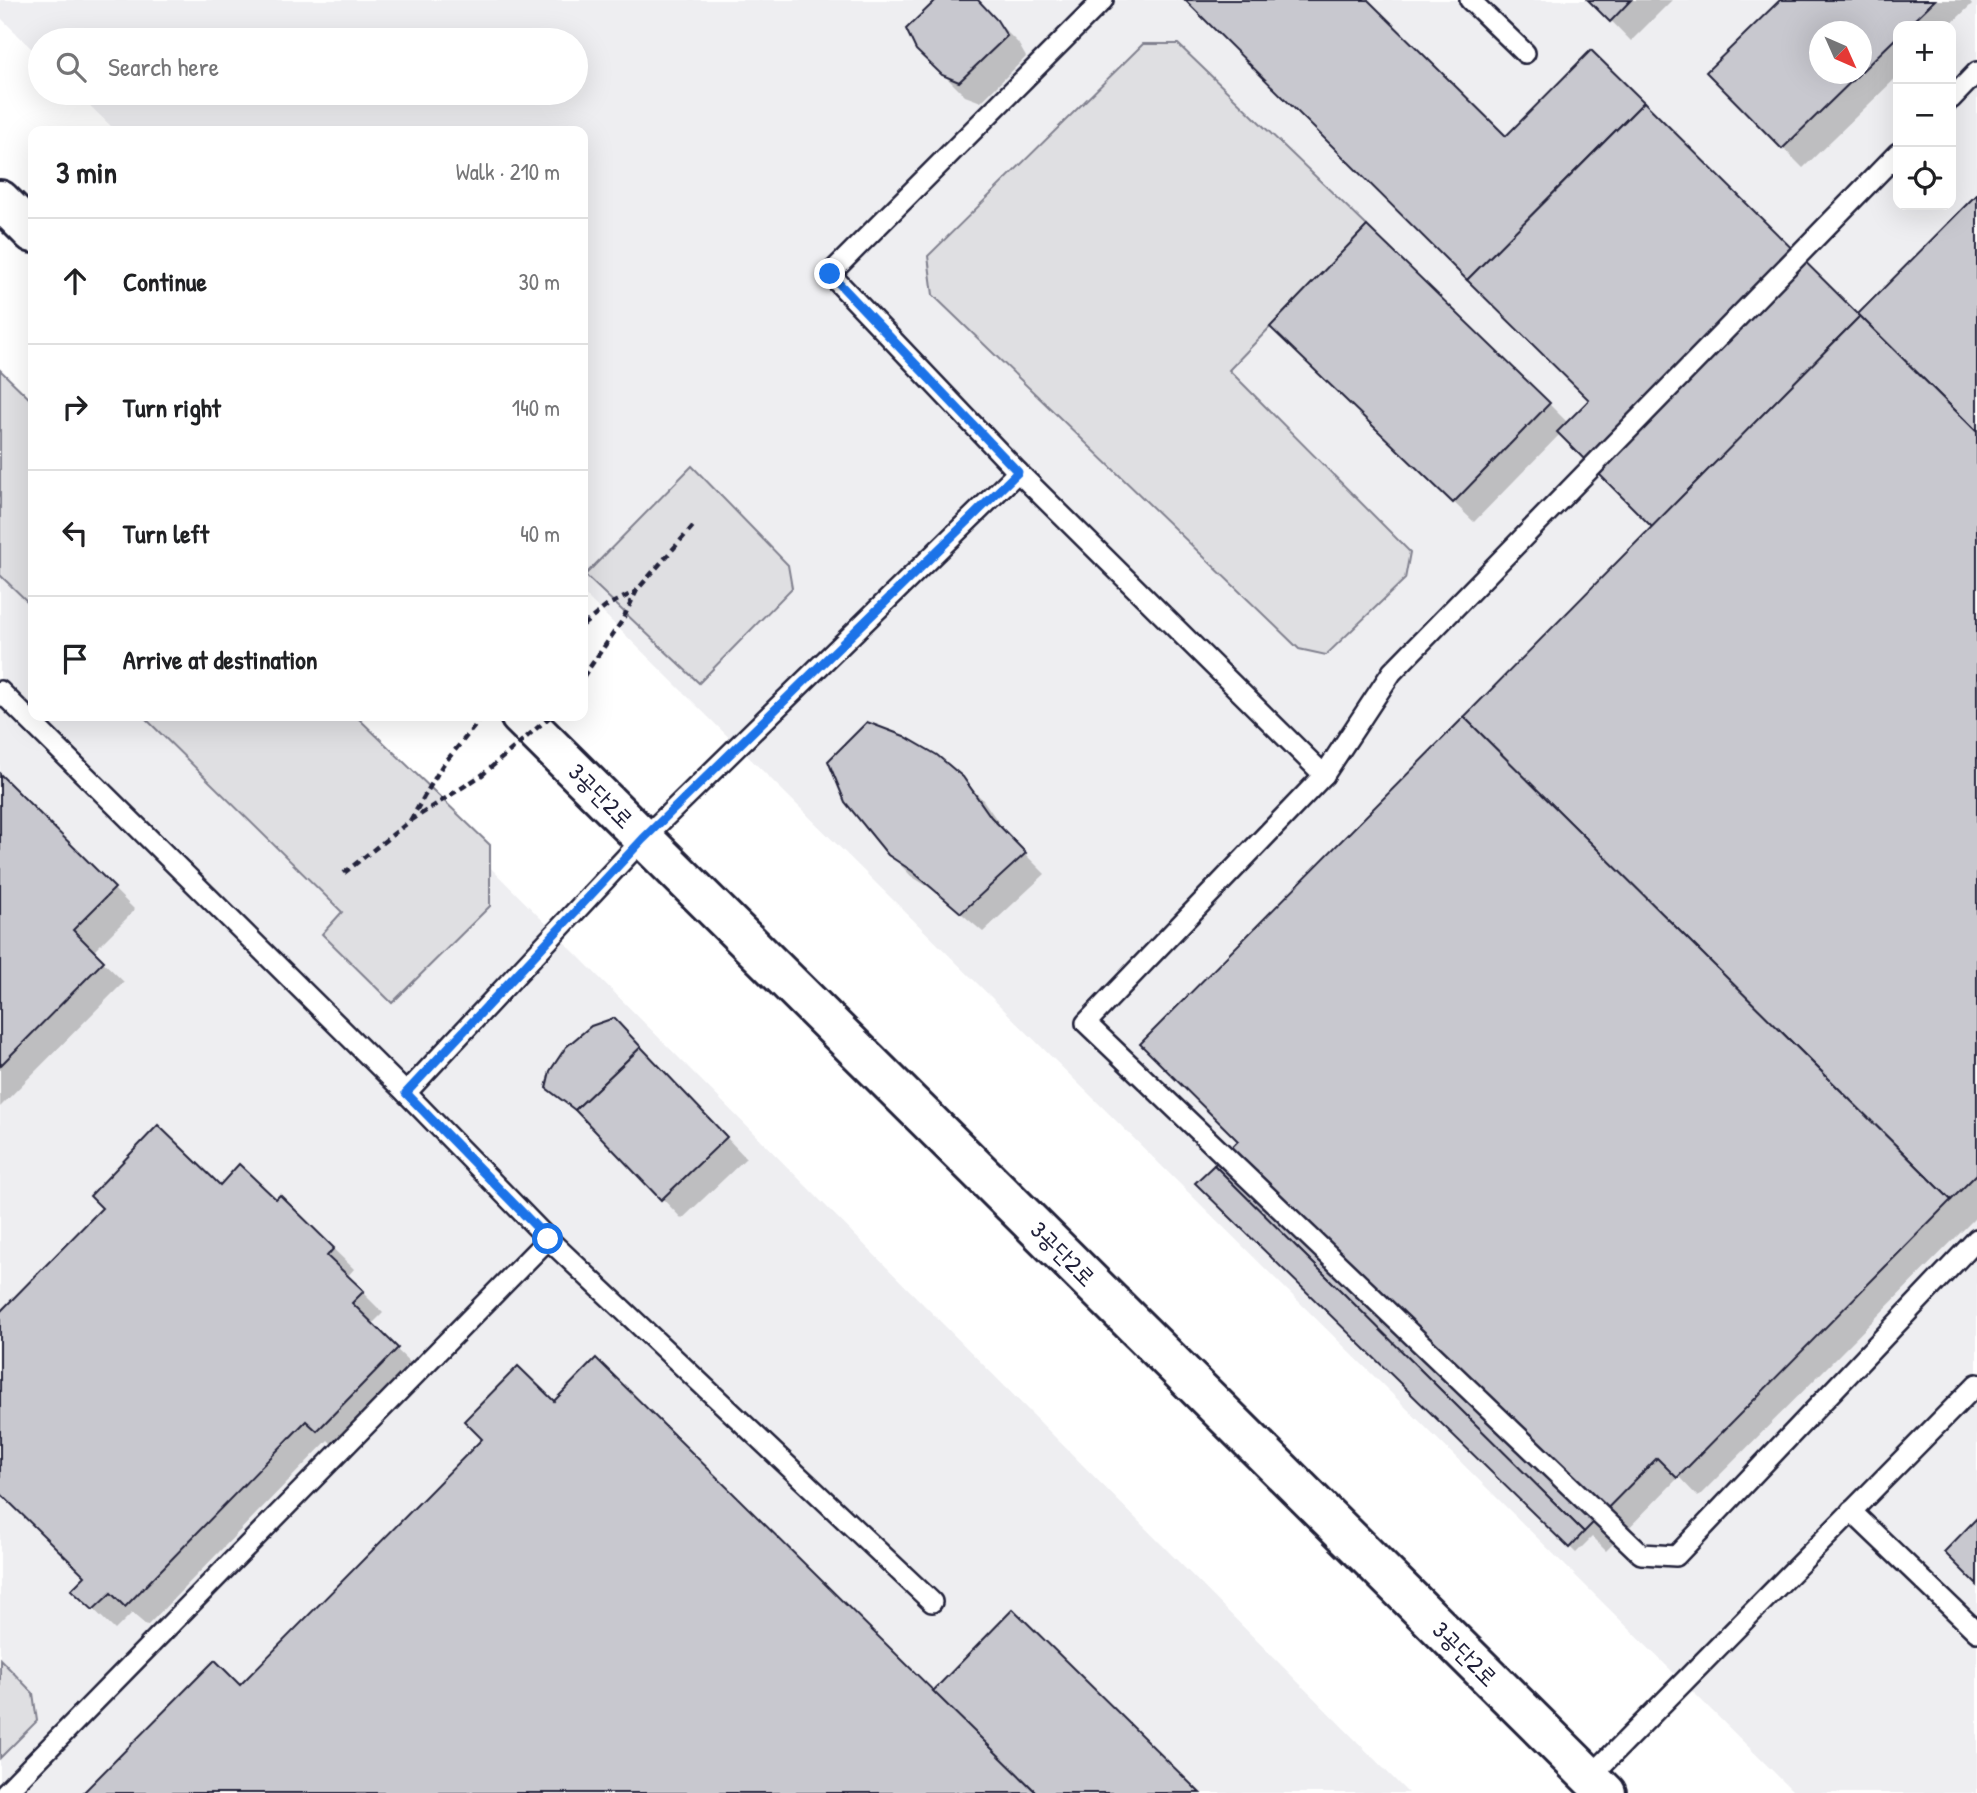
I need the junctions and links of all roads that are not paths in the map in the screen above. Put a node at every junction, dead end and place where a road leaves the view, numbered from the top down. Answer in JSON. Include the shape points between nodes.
{"nodes":[{"id":1,"x":1103,"y":0,"type":"edge"},
{"id":2,"x":1470,"y":0,"type":"edge"},
{"id":3,"x":1525,"y":53,"type":"dead end"},
{"id":4,"x":1977,"y":72,"type":"edge"},
{"id":5,"x":1956,"y":94,"type":"edge"},
{"id":6,"x":1893,"y":158,"type":"edge"},
{"id":7,"x":0,"y":200,"type":"edge"},
{"id":8,"x":28,"y":228,"type":"edge"},
{"id":9,"x":1018,"y":472,"type":"junction"},
{"id":10,"x":0,"y":691,"type":"edge"},
{"id":11,"x":28,"y":719,"type":"edge"},
{"id":12,"x":30,"y":721,"type":"edge"},
{"id":13,"x":525,"y":721,"type":"edge"},
{"id":14,"x":1324,"y":775,"type":"junction"},
{"id":15,"x":643,"y":839,"type":"junction"},
{"id":16,"x":406,"y":1093,"type":"junction"},
{"id":17,"x":548,"y":1239,"type":"junction"},
{"id":18,"x":1977,"y":1239,"type":"edge"},
{"id":19,"x":1977,"y":1384,"type":"edge"},
{"id":20,"x":1851,"y":1511,"type":"junction"},
{"id":21,"x":932,"y":1602,"type":"dead end"},
{"id":22,"x":1977,"y":1632,"type":"edge"},
{"id":23,"x":1598,"y":1785,"type":"edge"},
{"id":24,"x":5,"y":1793,"type":"edge"}],
"edges":[{"from":1,"to":9,"type":"lane","via":[[830,274]]},
{"from":2,"to":3,"type":"lane"},
{"from":4,"to":5,"type":"lane"},
{"from":6,"to":14,"type":"lane","via":[[1392,672]]},
{"from":7,"to":8,"type":"street"},
{"from":9,"to":14,"type":"lane"},
{"from":9,"to":15,"type":"lane"},
{"from":10,"to":11,"type":"lane"},
{"from":12,"to":16,"type":"lane"},
{"from":13,"to":15,"type":"street","name":"3공단2로"},
{"from":14,"to":18,"type":"lane","via":[[1086,1023],[1642,1555],[1676,1556]]},
{"from":15,"to":16,"type":"lane"},
{"from":15,"to":23,"type":"street","name":"3공단2로"},
{"from":16,"to":17,"type":"lane"},
{"from":17,"to":21,"type":"lane"},
{"from":17,"to":24,"type":"lane"},
{"from":19,"to":20,"type":"lane"},
{"from":20,"to":22,"type":"lane"},
{"from":20,"to":23,"type":"lane"}]}
